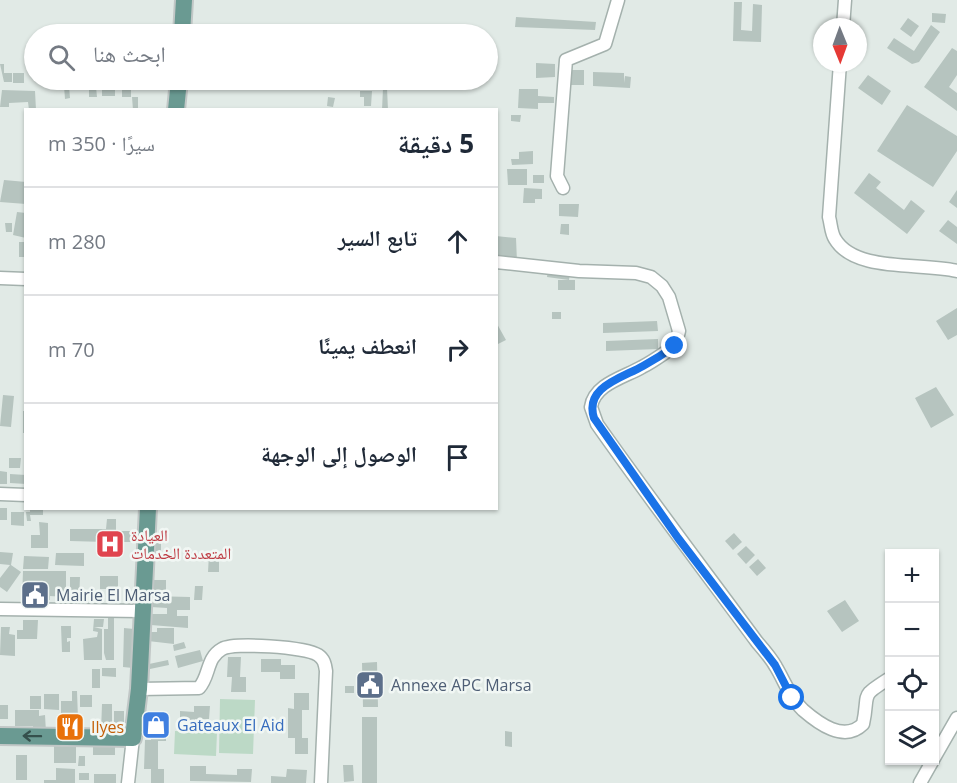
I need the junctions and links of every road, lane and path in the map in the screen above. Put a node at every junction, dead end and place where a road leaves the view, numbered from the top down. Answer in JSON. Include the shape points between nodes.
{"nodes":[{"id":1,"x":184,"y":0,"type":"edge"},
{"id":2,"x":618,"y":0,"type":"edge"},
{"id":3,"x":845,"y":0,"type":"edge"},
{"id":4,"x":844,"y":18,"type":"edge"},
{"id":5,"x":183,"y":24,"type":"edge"},
{"id":6,"x":839,"y":72,"type":"edge"},
{"id":7,"x":178,"y":90,"type":"edge"},
{"id":8,"x":176,"y":108,"type":"edge"},
{"id":9,"x":563,"y":188,"type":"dead end"},
{"id":10,"x":498,"y":262,"type":"edge"},
{"id":11,"x":957,"y":271,"type":"edge"},
{"id":12,"x":0,"y":278,"type":"edge"},
{"id":13,"x":24,"y":279,"type":"edge"},
{"id":14,"x":0,"y":494,"type":"edge"},
{"id":15,"x":24,"y":495,"type":"edge"},
{"id":16,"x":148,"y":510,"type":"edge"},
{"id":17,"x":0,"y":609,"type":"edge"},
{"id":18,"x":141,"y":611,"type":"junction"},
{"id":19,"x":885,"y":681,"type":"edge"},
{"id":20,"x":139,"y":689,"type":"junction"},
{"id":21,"x":957,"y":718,"type":"edge"},
{"id":22,"x":0,"y":736,"type":"edge"},
{"id":23,"x":133,"y":738,"type":"junction"},
{"id":24,"x":939,"y":750,"type":"edge"},
{"id":25,"x":930,"y":765,"type":"edge"},
{"id":26,"x":128,"y":783,"type":"edge"},
{"id":27,"x":321,"y":783,"type":"edge"},
{"id":28,"x":920,"y":783,"type":"edge"}],
"edges":[{"from":1,"to":5,"type":"main road"},
{"from":2,"to":9,"type":"street","via":[[605,44],[566,60],[557,176]]},
{"from":3,"to":4,"type":"street"},
{"from":6,"to":11,"type":"street","via":[[829,217],[834,238],[858,260]]},
{"from":7,"to":8,"type":"main road"},
{"from":10,"to":19,"type":"street","via":[[636,273],[662,286],[675,313],[675,346],[597,393],[591,407],[597,424],[775,665],[803,710],[836,731],[852,731],[863,724],[868,692]]},
{"from":12,"to":13,"type":"street"},
{"from":14,"to":15,"type":"street"},
{"from":16,"to":18,"type":"main road"},
{"from":17,"to":18,"type":"street"},
{"from":18,"to":20,"type":"main road"},
{"from":20,"to":23,"type":"main road"},
{"from":20,"to":27,"type":"street","via":[[199,688],[211,660],[227,647],[317,654],[326,671]]},
{"from":21,"to":24,"type":"street"},
{"from":23,"to":22,"type":"main road","one_way":true},
{"from":23,"to":26,"type":"street"},
{"from":25,"to":28,"type":"street"}]}
